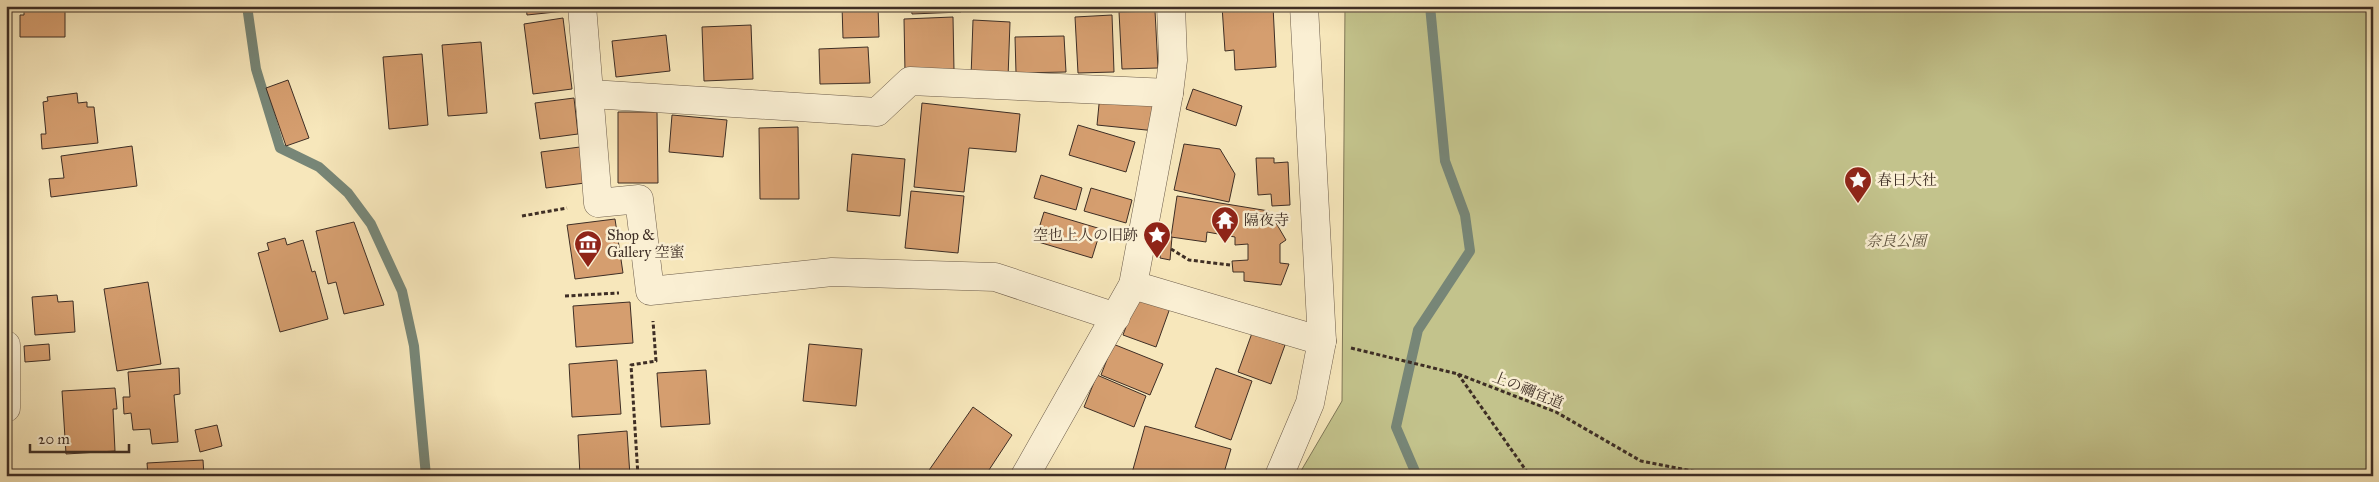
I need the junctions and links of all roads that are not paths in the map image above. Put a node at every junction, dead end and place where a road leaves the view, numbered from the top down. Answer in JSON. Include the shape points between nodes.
{"nodes":[{"id":1,"x":582,"y":6,"type":"edge"},
{"id":2,"x":1171,"y":6,"type":"edge"},
{"id":3,"x":1304,"y":6,"type":"edge"},
{"id":4,"x":591,"y":94,"type":"junction"},
{"id":5,"x":1169,"y":94,"type":"junction"},
{"id":6,"x":1133,"y":285,"type":"junction"},
{"id":7,"x":1116,"y":317,"type":"junction"},
{"id":8,"x":1322,"y":341,"type":"junction"},
{"id":9,"x":6,"y":345,"type":"edge"},
{"id":10,"x":6,"y":408,"type":"edge"},
{"id":11,"x":1025,"y":476,"type":"edge"},
{"id":12,"x":1279,"y":476,"type":"edge"}],
"edges":[{"from":1,"to":4,"type":"street"},
{"from":2,"to":5,"type":"street","via":[[1173,60]]},
{"from":3,"to":8,"type":"street"},
{"from":4,"to":5,"type":"street","via":[[877,112],[910,81]]},
{"from":4,"to":7,"type":"street","via":[[598,203],[639,199],[650,291],[832,272],[995,277]]},
{"from":5,"to":6,"type":"street"},
{"from":6,"to":7,"type":"street"},
{"from":6,"to":8,"type":"street"},
{"from":7,"to":11,"type":"street"},
{"from":8,"to":12,"type":"street","via":[[1310,403]]},
{"from":9,"to":10,"type":"street"}]}
